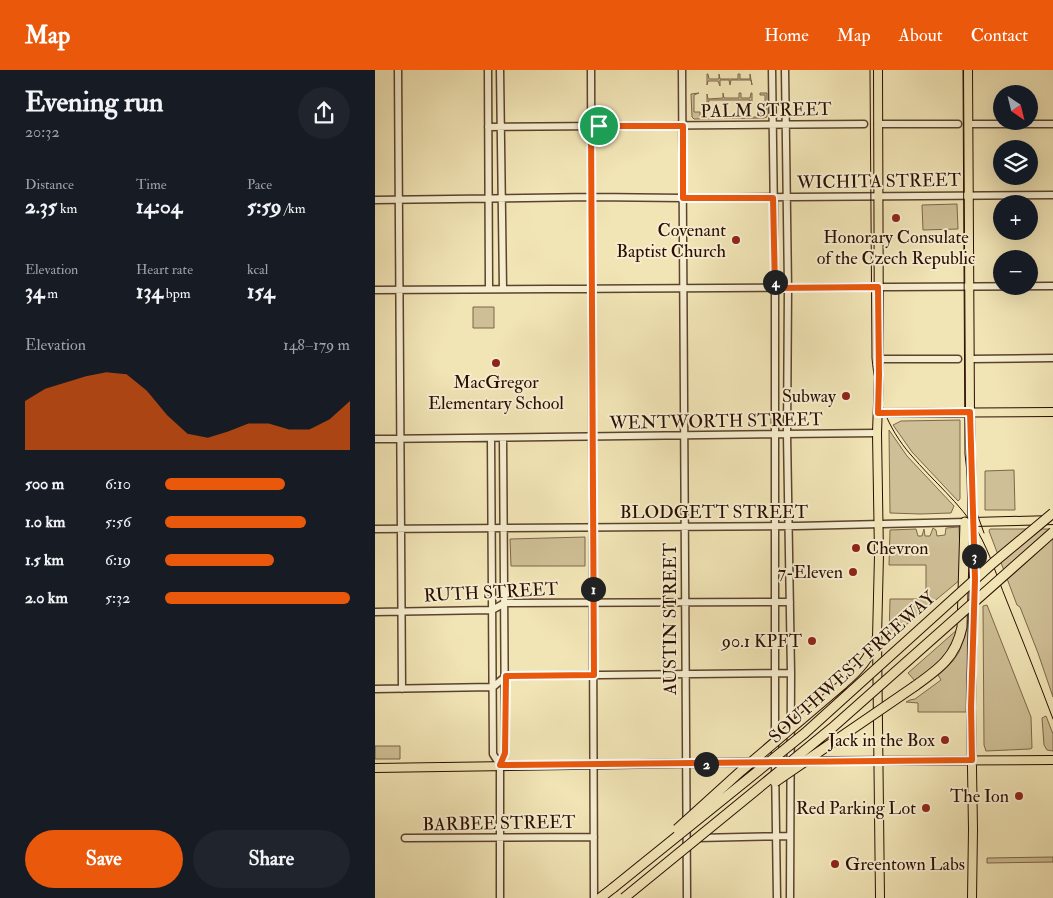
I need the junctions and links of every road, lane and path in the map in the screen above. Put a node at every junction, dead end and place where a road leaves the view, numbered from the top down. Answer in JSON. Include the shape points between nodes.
{"nodes":[{"id":1,"x":398,"y":70,"type":"edge"},
{"id":2,"x":488,"y":70,"type":"edge"},
{"id":3,"x":500,"y":70,"type":"edge"},
{"id":4,"x":591,"y":70,"type":"edge"},
{"id":5,"x":682,"y":70,"type":"edge"},
{"id":6,"x":771,"y":70,"type":"edge"},
{"id":7,"x":785,"y":70,"type":"edge"},
{"id":8,"x":877,"y":70,"type":"edge"},
{"id":9,"x":968,"y":70,"type":"edge"},
{"id":10,"x":864,"y":124,"type":"dead end"},
{"id":11,"x":878,"y":124,"type":"junction"},
{"id":12,"x":958,"y":124,"type":"dead end"},
{"id":13,"x":968,"y":124,"type":"junction"},
{"id":14,"x":1053,"y":124,"type":"edge"},
{"id":15,"x":772,"y":125,"type":"junction"},
{"id":16,"x":787,"y":125,"type":"junction"},
{"id":17,"x":591,"y":126,"type":"junction"},
{"id":18,"x":683,"y":126,"type":"junction"},
{"id":19,"x":488,"y":127,"type":"junction"},
{"id":20,"x":501,"y":127,"type":"junction"},
{"id":21,"x":878,"y":196,"type":"junction"},
{"id":22,"x":970,"y":196,"type":"junction"},
{"id":23,"x":1053,"y":196,"type":"edge"},
{"id":24,"x":592,"y":197,"type":"junction"},
{"id":25,"x":488,"y":198,"type":"junction"},
{"id":26,"x":501,"y":198,"type":"junction"},
{"id":27,"x":683,"y":198,"type":"junction"},
{"id":28,"x":773,"y":198,"type":"junction"},
{"id":29,"x":787,"y":198,"type":"junction"},
{"id":30,"x":375,"y":200,"type":"edge"},
{"id":31,"x":399,"y":200,"type":"junction"},
{"id":32,"x":1053,"y":286,"type":"edge"},
{"id":33,"x":878,"y":287,"type":"junction"},
{"id":34,"x":969,"y":287,"type":"junction"},
{"id":35,"x":684,"y":288,"type":"junction"},
{"id":36,"x":775,"y":288,"type":"junction"},
{"id":37,"x":788,"y":288,"type":"junction"},
{"id":38,"x":503,"y":289,"type":"junction"},
{"id":39,"x":592,"y":289,"type":"junction"},
{"id":40,"x":375,"y":290,"type":"edge"},
{"id":41,"x":400,"y":290,"type":"junction"},
{"id":42,"x":489,"y":290,"type":"junction"},
{"id":43,"x":1053,"y":358,"type":"edge"},
{"id":44,"x":879,"y":359,"type":"junction"},
{"id":45,"x":958,"y":359,"type":"dead end"},
{"id":46,"x":970,"y":359,"type":"junction"},
{"id":47,"x":970,"y":412,"type":"junction"},
{"id":48,"x":1053,"y":412,"type":"edge"},
{"id":49,"x":878,"y":413,"type":"junction"},
{"id":50,"x":877,"y":433,"type":"junction"},
{"id":51,"x":775,"y":434,"type":"junction"},
{"id":52,"x":787,"y":434,"type":"junction"},
{"id":53,"x":684,"y":436,"type":"junction"},
{"id":54,"x":592,"y":437,"type":"junction"},
{"id":55,"x":400,"y":438,"type":"junction"},
{"id":56,"x":491,"y":438,"type":"junction"},
{"id":57,"x":503,"y":438,"type":"junction"},
{"id":58,"x":375,"y":439,"type":"edge"},
{"id":59,"x":1053,"y":513,"type":"edge"},
{"id":60,"x":1053,"y":520,"type":"edge"},
{"id":61,"x":969,"y":522,"type":"junction"},
{"id":62,"x":878,"y":525,"type":"junction"},
{"id":63,"x":774,"y":526,"type":"junction"},
{"id":64,"x":789,"y":526,"type":"junction"},
{"id":65,"x":685,"y":527,"type":"junction"},
{"id":66,"x":492,"y":528,"type":"junction"},
{"id":67,"x":504,"y":528,"type":"junction"},
{"id":68,"x":593,"y":528,"type":"junction"},
{"id":69,"x":375,"y":529,"type":"edge"},
{"id":70,"x":401,"y":529,"type":"junction"},
{"id":71,"x":1053,"y":532,"type":"edge"},
{"id":72,"x":775,"y":602,"type":"junction"},
{"id":73,"x":790,"y":602,"type":"junction"},
{"id":74,"x":505,"y":603,"type":"junction"},
{"id":75,"x":593,"y":603,"type":"junction"},
{"id":76,"x":686,"y":603,"type":"junction"},
{"id":77,"x":492,"y":610,"type":"junction"},
{"id":78,"x":375,"y":612,"type":"edge"},
{"id":79,"x":401,"y":612,"type":"junction"},
{"id":80,"x":877,"y":638,"type":"junction"},
{"id":81,"x":775,"y":673,"type":"junction"},
{"id":82,"x":791,"y":673,"type":"junction"},
{"id":83,"x":685,"y":674,"type":"junction"},
{"id":84,"x":594,"y":675,"type":"junction"},
{"id":85,"x":506,"y":676,"type":"junction"},
{"id":86,"x":493,"y":687,"type":"junction"},
{"id":87,"x":375,"y":689,"type":"edge"},
{"id":88,"x":402,"y":689,"type":"junction"},
{"id":89,"x":972,"y":760,"type":"junction"},
{"id":90,"x":1053,"y":760,"type":"edge"},
{"id":91,"x":775,"y":762,"type":"junction"},
{"id":92,"x":791,"y":762,"type":"junction"},
{"id":93,"x":879,"y":762,"type":"junction"},
{"id":94,"x":685,"y":764,"type":"junction"},
{"id":95,"x":500,"y":765,"type":"junction"},
{"id":96,"x":593,"y":765,"type":"junction"},
{"id":97,"x":375,"y":768,"type":"edge"},
{"id":98,"x":715,"y":824,"type":"junction"},
{"id":99,"x":776,"y":836,"type":"junction"},
{"id":100,"x":791,"y":836,"type":"junction"},
{"id":101,"x":594,"y":837,"type":"junction"},
{"id":102,"x":405,"y":838,"type":"dead end"},
{"id":103,"x":499,"y":838,"type":"junction"},
{"id":104,"x":686,"y":838,"type":"junction"},
{"id":105,"x":613,"y":888,"type":"junction"},
{"id":106,"x":500,"y":898,"type":"edge"},
{"id":107,"x":594,"y":898,"type":"edge"},
{"id":108,"x":600,"y":898,"type":"edge"},
{"id":109,"x":624,"y":898,"type":"edge"},
{"id":110,"x":687,"y":898,"type":"edge"},
{"id":111,"x":777,"y":898,"type":"edge"},
{"id":112,"x":790,"y":898,"type":"edge"},
{"id":113,"x":880,"y":898,"type":"edge"},
{"id":114,"x":972,"y":898,"type":"edge"}],
"edges":[{"from":1,"to":31,"type":"street"},
{"from":2,"to":19,"type":"street"},
{"from":3,"to":20,"type":"street"},
{"from":4,"to":17,"type":"street"},
{"from":5,"to":18,"type":"street","name":"AUSTIN STREET"},
{"from":6,"to":15,"type":"street"},
{"from":7,"to":16,"type":"street"},
{"from":8,"to":11,"type":"main road"},
{"from":9,"to":13,"type":"main road"},
{"from":10,"to":16,"type":"street","name":"PALM STREET"},
{"from":11,"to":12,"type":"street"},
{"from":11,"to":21,"type":"main road"},
{"from":13,"to":14,"type":"street"},
{"from":13,"to":22,"type":"main road"},
{"from":15,"to":16,"type":"street","name":"PALM STREET"},
{"from":15,"to":18,"type":"street","name":"PALM STREET"},
{"from":15,"to":28,"type":"street"},
{"from":16,"to":29,"type":"street"},
{"from":17,"to":18,"type":"street","name":"PALM STREET"},
{"from":17,"to":20,"type":"street","name":"PALM STREET"},
{"from":17,"to":24,"type":"street"},
{"from":18,"to":27,"type":"street","name":"AUSTIN STREET"},
{"from":19,"to":20,"type":"street","name":"PALM STREET"},
{"from":19,"to":25,"type":"street"},
{"from":20,"to":26,"type":"street"},
{"from":21,"to":22,"type":"street","name":"WICHITA STREET"},
{"from":21,"to":29,"type":"street","name":"WICHITA STREET"},
{"from":21,"to":33,"type":"main road"},
{"from":22,"to":23,"type":"street","name":"WICHITA STREET"},
{"from":22,"to":34,"type":"main road"},
{"from":24,"to":26,"type":"street","name":"WICHITA STREET"},
{"from":24,"to":27,"type":"street","name":"WICHITA STREET"},
{"from":24,"to":39,"type":"street"},
{"from":25,"to":26,"type":"street","name":"WICHITA STREET"},
{"from":25,"to":31,"type":"street","name":"WICHITA STREET"},
{"from":25,"to":42,"type":"street"},
{"from":26,"to":38,"type":"street"},
{"from":27,"to":28,"type":"street","name":"WICHITA STREET"},
{"from":27,"to":35,"type":"street","name":"AUSTIN STREET"},
{"from":28,"to":29,"type":"street","name":"WICHITA STREET"},
{"from":28,"to":36,"type":"street"},
{"from":29,"to":37,"type":"street"},
{"from":30,"to":31,"type":"street","name":"WICHITA STREET"},
{"from":31,"to":41,"type":"street"},
{"from":32,"to":34,"type":"street"},
{"from":33,"to":34,"type":"street"},
{"from":33,"to":37,"type":"street"},
{"from":33,"to":44,"type":"main road"},
{"from":34,"to":46,"type":"main road"},
{"from":35,"to":36,"type":"street"},
{"from":35,"to":39,"type":"street"},
{"from":35,"to":53,"type":"street","name":"AUSTIN STREET"},
{"from":36,"to":37,"type":"street"},
{"from":36,"to":51,"type":"street"},
{"from":37,"to":52,"type":"street"},
{"from":38,"to":39,"type":"street"},
{"from":38,"to":42,"type":"street"},
{"from":39,"to":54,"type":"street"},
{"from":40,"to":41,"type":"street"},
{"from":41,"to":42,"type":"street"},
{"from":41,"to":55,"type":"street"},
{"from":43,"to":46,"type":"street"},
{"from":44,"to":45,"type":"street"},
{"from":44,"to":49,"type":"main road"},
{"from":46,"to":47,"type":"main road"},
{"from":47,"to":48,"type":"main road"},
{"from":47,"to":49,"type":"main road"},
{"from":47,"to":61,"type":"main road","via":[[973,505]]},
{"from":49,"to":50,"type":"main road"},
{"from":50,"to":52,"type":"street","name":"WENTWORTH STREET"},
{"from":50,"to":62,"type":"main road"},
{"from":51,"to":52,"type":"street","name":"WENTWORTH STREET"},
{"from":51,"to":53,"type":"street","name":"WENTWORTH STREET"},
{"from":51,"to":63,"type":"street"},
{"from":52,"to":64,"type":"street"},
{"from":53,"to":54,"type":"street","name":"WENTWORTH STREET"},
{"from":53,"to":65,"type":"street","name":"AUSTIN STREET"},
{"from":54,"to":57,"type":"street","name":"WENTWORTH STREET"},
{"from":54,"to":68,"type":"street"},
{"from":55,"to":56,"type":"street","name":"WENTWORTH STREET"},
{"from":55,"to":58,"type":"street","name":"WENTWORTH STREET"},
{"from":55,"to":70,"type":"street"},
{"from":56,"to":57,"type":"street","name":"WENTWORTH STREET"},
{"from":56,"to":66,"type":"street"},
{"from":57,"to":67,"type":"street"},
{"from":59,"to":105,"type":"highway","name":"SOUTHWEST FREEWAY","bridge":true,"via":[[805,733]]},
{"from":60,"to":61,"type":"main road","name":"BLODGETT STREET"},
{"from":61,"to":62,"type":"street","name":"BLODGETT STREET"},
{"from":61,"to":89,"type":"main road","via":[[975,588]]},
{"from":61,"to":98,"type":"highway","bridge":true,"via":[[962,627],[950,657],[915,686]]},
{"from":62,"to":64,"type":"street","name":"BLODGETT STREET"},
{"from":62,"to":80,"type":"main road"},
{"from":63,"to":64,"type":"street","name":"BLODGETT STREET"},
{"from":63,"to":65,"type":"street","name":"BLODGETT STREET"},
{"from":63,"to":72,"type":"street"},
{"from":64,"to":73,"type":"street"},
{"from":65,"to":68,"type":"street","name":"BLODGETT STREET"},
{"from":65,"to":76,"type":"street","name":"AUSTIN STREET"},
{"from":66,"to":67,"type":"street","name":"BLODGETT STREET"},
{"from":66,"to":70,"type":"street","name":"BLODGETT STREET"},
{"from":66,"to":77,"type":"street"},
{"from":67,"to":68,"type":"street","name":"BLODGETT STREET"},
{"from":67,"to":74,"type":"street"},
{"from":68,"to":75,"type":"street"},
{"from":69,"to":70,"type":"street","name":"BLODGETT STREET"},
{"from":70,"to":79,"type":"street"},
{"from":71,"to":98,"type":"highway","name":"SOUTHWEST FREEWAY","bridge":true,"via":[[831,728]]},
{"from":72,"to":73,"type":"street","name":"RUTH STREET"},
{"from":72,"to":76,"type":"street","name":"RUTH STREET"},
{"from":72,"to":81,"type":"street"},
{"from":73,"to":82,"type":"street"},
{"from":74,"to":75,"type":"street","name":"RUTH STREET"},
{"from":74,"to":77,"type":"street","name":"RUTH STREET"},
{"from":74,"to":85,"type":"street"},
{"from":75,"to":76,"type":"street","name":"RUTH STREET"},
{"from":75,"to":84,"type":"street"},
{"from":76,"to":83,"type":"street","name":"AUSTIN STREET"},
{"from":77,"to":79,"type":"street","name":"RUTH STREET"},
{"from":77,"to":86,"type":"street"},
{"from":78,"to":79,"type":"street","name":"RUTH STREET"},
{"from":79,"to":88,"type":"street"},
{"from":80,"to":93,"type":"main road"},
{"from":80,"to":105,"type":"highway","bridge":true,"via":[[860,669],[741,771]]},
{"from":81,"to":82,"type":"street"},
{"from":81,"to":83,"type":"street"},
{"from":81,"to":91,"type":"street"},
{"from":82,"to":92,"type":"street"},
{"from":83,"to":84,"type":"street"},
{"from":83,"to":94,"type":"street","name":"AUSTIN STREET"},
{"from":84,"to":85,"type":"street"},
{"from":84,"to":96,"type":"street"},
{"from":85,"to":86,"type":"street"},
{"from":85,"to":95,"type":"street","via":[[505,753]]},
{"from":86,"to":88,"type":"street"},
{"from":86,"to":95,"type":"street","via":[[493,754]]},
{"from":87,"to":88,"type":"street"},
{"from":89,"to":90,"type":"main road"},
{"from":89,"to":93,"type":"main road"},
{"from":89,"to":114,"type":"main road"},
{"from":91,"to":92,"type":"main road"},
{"from":91,"to":94,"type":"main road"},
{"from":91,"to":99,"type":"street"},
{"from":92,"to":93,"type":"main road"},
{"from":92,"to":100,"type":"street"},
{"from":93,"to":113,"type":"main road"},
{"from":94,"to":96,"type":"main road"},
{"from":94,"to":104,"type":"street","name":"AUSTIN STREET"},
{"from":95,"to":96,"type":"main road"},
{"from":95,"to":97,"type":"main road"},
{"from":95,"to":103,"type":"street"},
{"from":96,"to":101,"type":"street"},
{"from":98,"to":109,"type":"highway","name":"SOUTHWEST FREEWAY","bridge":true},
{"from":99,"to":100,"type":"street"},
{"from":99,"to":104,"type":"street"},
{"from":99,"to":111,"type":"street"},
{"from":100,"to":112,"type":"street"},
{"from":101,"to":103,"type":"street","name":"BARBEE STREET"},
{"from":101,"to":107,"type":"street"},
{"from":102,"to":103,"type":"street","name":"BARBEE STREET"},
{"from":103,"to":106,"type":"street"},
{"from":104,"to":110,"type":"street","name":"AUSTIN STREET"},
{"from":105,"to":108,"type":"highway","name":"SOUTHWEST FREEWAY"}]}
